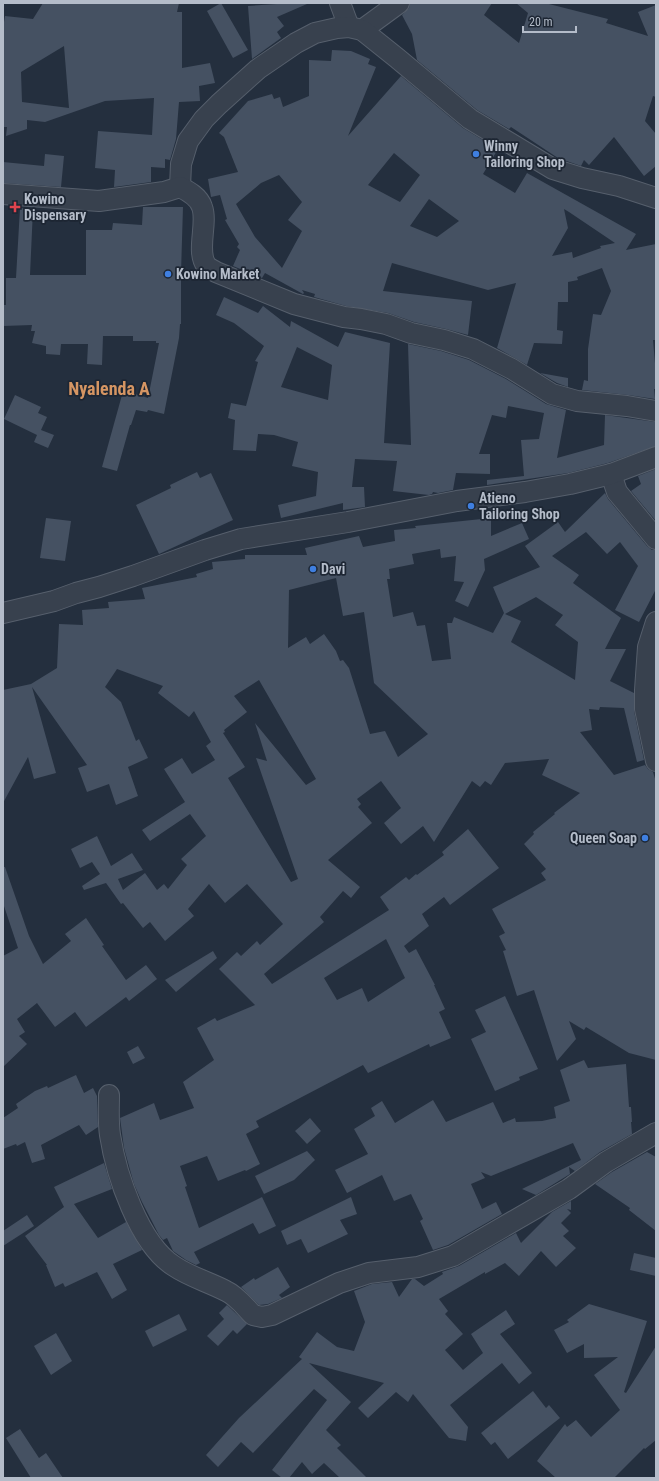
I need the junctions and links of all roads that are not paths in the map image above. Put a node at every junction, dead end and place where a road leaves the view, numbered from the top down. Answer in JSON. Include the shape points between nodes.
{"nodes":[{"id":1,"x":340,"y":3,"type":"edge"},
{"id":2,"x":398,"y":3,"type":"edge"},
{"id":3,"x":356,"y":28,"type":"junction"},
{"id":4,"x":180,"y":187,"type":"junction"},
{"id":5,"x":3,"y":194,"type":"edge"},
{"id":6,"x":656,"y":198,"type":"edge"},
{"id":7,"x":656,"y":411,"type":"edge"},
{"id":8,"x":656,"y":457,"type":"edge"},
{"id":9,"x":611,"y":474,"type":"junction"},
{"id":10,"x":656,"y":539,"type":"edge"},
{"id":11,"x":3,"y":613,"type":"edge"},
{"id":12,"x":656,"y":622,"type":"edge"},
{"id":13,"x":656,"y":761,"type":"edge"},
{"id":14,"x":109,"y":1095,"type":"dead end"},
{"id":15,"x":656,"y":1133,"type":"edge"}],
"edges":[{"from":1,"to":3,"type":"street"},
{"from":2,"to":3,"type":"street"},
{"from":3,"to":4,"type":"street","via":[[337,28],[315,33],[296,43],[258,69],[219,104],[188,141],[181,164]]},
{"from":3,"to":6,"type":"street","via":[[397,58],[470,119],[553,169]]},
{"from":4,"to":5,"type":"street","via":[[164,192],[99,200]]},
{"from":4,"to":7,"type":"street","via":[[193,195],[202,206],[202,254],[206,265],[216,272],[294,304],[344,317],[386,324],[473,349],[552,394],[578,401]]},
{"from":8,"to":9,"type":"street"},
{"from":9,"to":10,"type":"street","via":[[617,492]]},
{"from":9,"to":11,"type":"street","via":[[549,488],[457,501],[241,539],[54,601]]},
{"from":12,"to":13,"type":"street","via":[[648,647],[645,690]]},
{"from":14,"to":15,"type":"street","via":[[109,1134],[120,1178],[136,1219],[153,1246],[174,1267],[228,1291],[253,1316],[272,1316],[339,1283],[369,1273],[418,1267],[453,1256],[569,1189],[606,1162]]}]}
